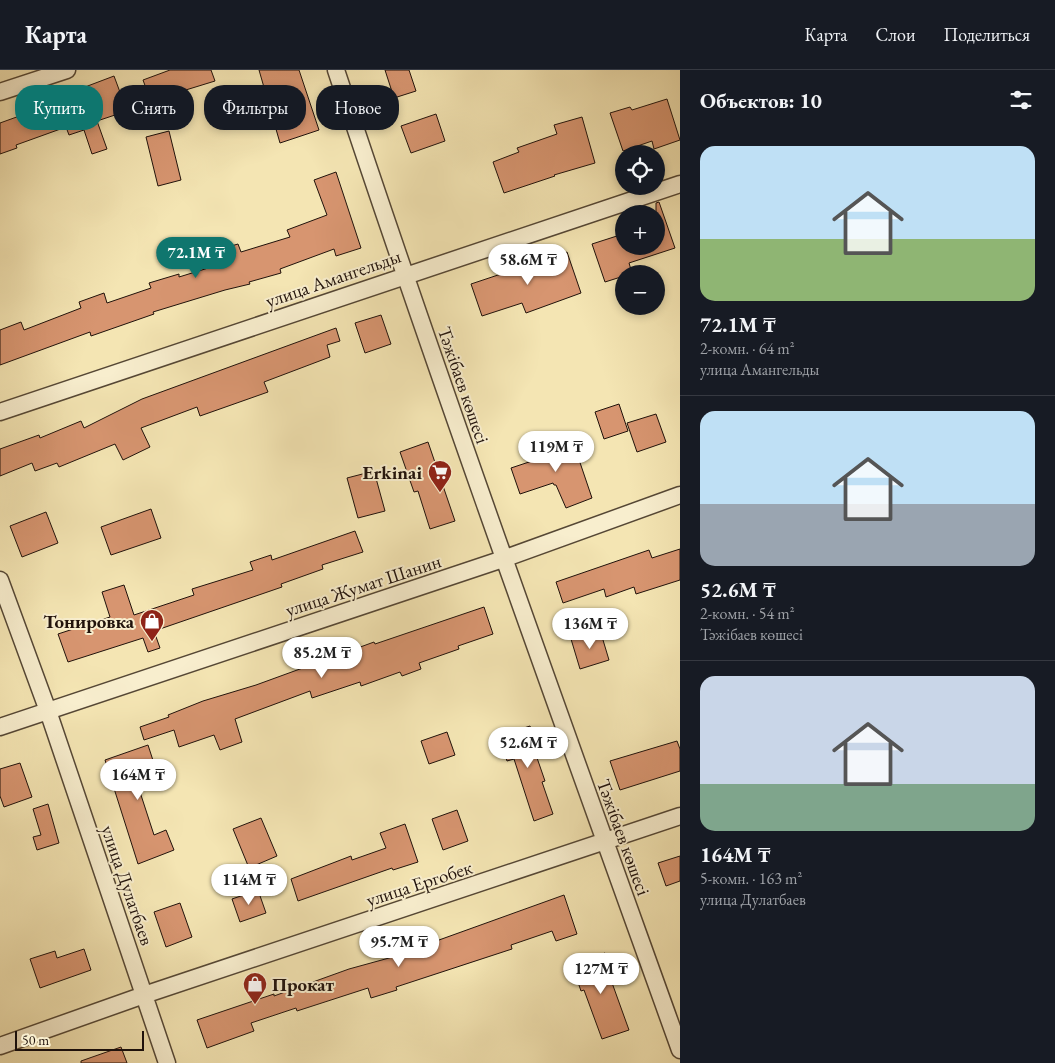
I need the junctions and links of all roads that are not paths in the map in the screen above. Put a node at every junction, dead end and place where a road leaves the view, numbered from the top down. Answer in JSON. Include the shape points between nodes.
{"nodes":[{"id":1,"x":67,"y":70,"type":"edge"},
{"id":2,"x":336,"y":70,"type":"edge"},
{"id":3,"x":0,"y":92,"type":"edge"},
{"id":4,"x":680,"y":184,"type":"edge"},
{"id":5,"x":404,"y":275,"type":"junction"},
{"id":6,"x":0,"y":412,"type":"edge"},
{"id":7,"x":680,"y":495,"type":"edge"},
{"id":8,"x":503,"y":559,"type":"junction"},
{"id":9,"x":0,"y":580,"type":"edge"},
{"id":10,"x":48,"y":711,"type":"junction"},
{"id":11,"x":0,"y":727,"type":"edge"},
{"id":12,"x":680,"y":816,"type":"edge"},
{"id":13,"x":605,"y":842,"type":"junction"},
{"id":14,"x":144,"y":995,"type":"junction"},
{"id":15,"x":0,"y":1046,"type":"edge"},
{"id":16,"x":680,"y":1050,"type":"edge"},
{"id":17,"x":167,"y":1063,"type":"edge"}],
"edges":[{"from":1,"to":3,"type":"street"},
{"from":2,"to":5,"type":"street","name":"Тәжібаев көшесі"},
{"from":4,"to":5,"type":"street","name":"улица Амангельды"},
{"from":5,"to":6,"type":"street","name":"улица Амангельды"},
{"from":5,"to":8,"type":"street","name":"Тәжібаев көшесі"},
{"from":7,"to":8,"type":"street","name":"улица Жумат Шанин"},
{"from":8,"to":10,"type":"street","name":"улица Жумат Шанин"},
{"from":8,"to":13,"type":"street","name":"Тәжібаев көшесі"},
{"from":9,"to":10,"type":"street","name":"улица Дулатбаев"},
{"from":10,"to":11,"type":"street","name":"улица Жумат Шанин"},
{"from":10,"to":14,"type":"street","name":"улица Дулатбаев"},
{"from":12,"to":13,"type":"street","name":"улица Ергобек"},
{"from":13,"to":14,"type":"street","name":"улица Ергобек"},
{"from":13,"to":16,"type":"street","name":"Тәжібаев көшесі"},
{"from":14,"to":15,"type":"street","name":"улица Ергобек"},
{"from":14,"to":17,"type":"street","name":"улица Дулатбаев"}]}
